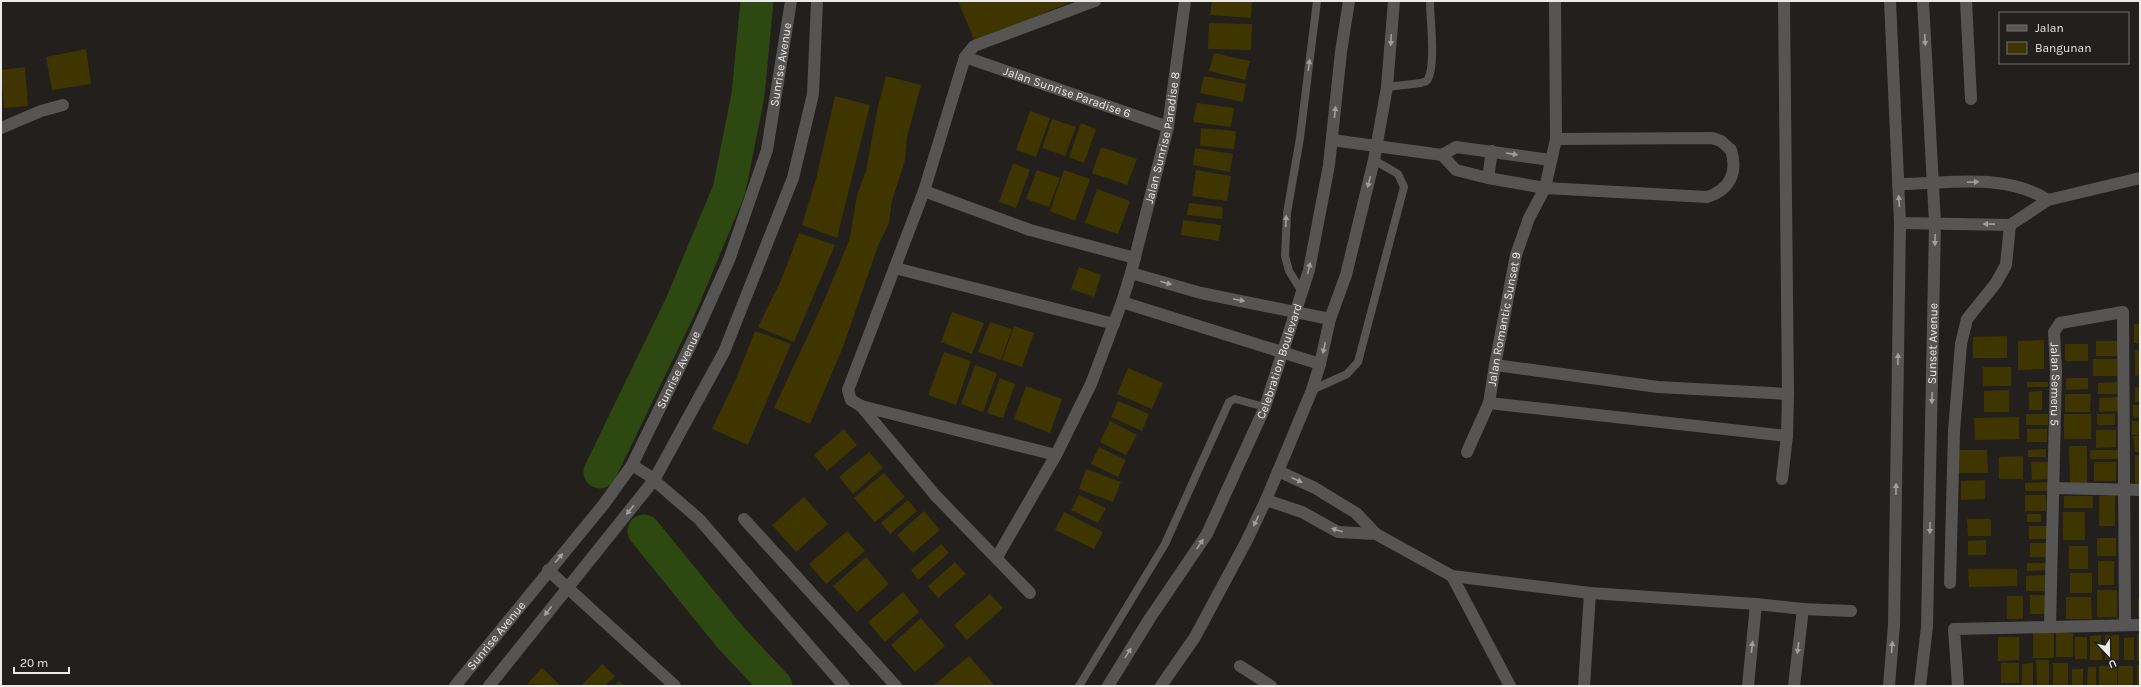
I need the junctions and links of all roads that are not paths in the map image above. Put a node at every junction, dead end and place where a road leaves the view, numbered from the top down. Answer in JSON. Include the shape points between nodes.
{"nodes":[{"id":1,"x":791,"y":1,"type":"edge"},
{"id":2,"x":817,"y":1,"type":"edge"},
{"id":3,"x":1095,"y":1,"type":"edge"},
{"id":4,"x":1185,"y":1,"type":"edge"},
{"id":5,"x":1317,"y":1,"type":"edge"},
{"id":6,"x":1349,"y":1,"type":"edge"},
{"id":7,"x":1394,"y":1,"type":"edge"},
{"id":8,"x":1430,"y":1,"type":"edge"},
{"id":9,"x":1555,"y":1,"type":"edge"},
{"id":10,"x":1784,"y":1,"type":"edge"},
{"id":11,"x":1890,"y":1,"type":"edge"},
{"id":12,"x":1923,"y":1,"type":"edge"},
{"id":13,"x":1966,"y":1,"type":"edge"},
{"id":14,"x":965,"y":58,"type":"junction"},
{"id":15,"x":1387,"y":87,"type":"junction"},
{"id":16,"x":1971,"y":99,"type":"dead end"},
{"id":17,"x":63,"y":105,"type":"dead end"},
{"id":18,"x":1,"y":128,"type":"edge"},
{"id":19,"x":1168,"y":128,"type":"junction"},
{"id":20,"x":1556,"y":139,"type":"junction"},
{"id":21,"x":1332,"y":140,"type":"junction"},
{"id":22,"x":1376,"y":145,"type":"junction"},
{"id":23,"x":1492,"y":151,"type":"junction"},
{"id":24,"x":1442,"y":155,"type":"junction"},
{"id":25,"x":1374,"y":160,"type":"junction"},
{"id":26,"x":1550,"y":160,"type":"junction"},
{"id":27,"x":1488,"y":178,"type":"junction"},
{"id":28,"x":2140,"y":178,"type":"edge"},
{"id":29,"x":1898,"y":184,"type":"junction"},
{"id":30,"x":1934,"y":184,"type":"junction"},
{"id":31,"x":1545,"y":188,"type":"junction"},
{"id":32,"x":924,"y":191,"type":"junction"},
{"id":33,"x":2048,"y":200,"type":"junction"},
{"id":34,"x":1900,"y":223,"type":"junction"},
{"id":35,"x":1935,"y":223,"type":"junction"},
{"id":36,"x":2010,"y":224,"type":"junction"},
{"id":37,"x":1135,"y":258,"type":"junction"},
{"id":38,"x":895,"y":268,"type":"junction"},
{"id":39,"x":1131,"y":273,"type":"junction"},
{"id":40,"x":1302,"y":292,"type":"junction"},
{"id":41,"x":1122,"y":302,"type":"junction"},
{"id":42,"x":1296,"y":311,"type":"junction"},
{"id":43,"x":1330,"y":319,"type":"junction"},
{"id":44,"x":1114,"y":324,"type":"junction"},
{"id":45,"x":1282,"y":352,"type":"junction"},
{"id":46,"x":1320,"y":364,"type":"junction"},
{"id":47,"x":1494,"y":365,"type":"junction"},
{"id":48,"x":1312,"y":390,"type":"junction"},
{"id":49,"x":1788,"y":394,"type":"junction"},
{"id":50,"x":1489,"y":403,"type":"junction"},
{"id":51,"x":860,"y":406,"type":"junction"},
{"id":52,"x":1265,"y":407,"type":"junction"},
{"id":53,"x":1787,"y":436,"type":"junction"},
{"id":54,"x":1467,"y":452,"type":"dead end"},
{"id":55,"x":1056,"y":456,"type":"junction"},
{"id":56,"x":632,"y":465,"type":"junction"},
{"id":57,"x":1278,"y":471,"type":"junction"},
{"id":58,"x":1782,"y":479,"type":"dead end"},
{"id":59,"x":654,"y":480,"type":"junction"},
{"id":60,"x":2053,"y":488,"type":"junction"},
{"id":61,"x":2123,"y":490,"type":"junction"},
{"id":62,"x":2140,"y":490,"type":"edge"},
{"id":63,"x":1266,"y":500,"type":"junction"},
{"id":64,"x":744,"y":519,"type":"dead end"},
{"id":65,"x":1376,"y":534,"type":"junction"},
{"id":66,"x":997,"y":558,"type":"junction"},
{"id":67,"x":548,"y":570,"type":"junction"},
{"id":68,"x":1452,"y":576,"type":"junction"},
{"id":69,"x":1950,"y":583,"type":"dead end"},
{"id":70,"x":567,"y":587,"type":"junction"},
{"id":71,"x":1030,"y":593,"type":"dead end"},
{"id":72,"x":1590,"y":593,"type":"junction"},
{"id":73,"x":1756,"y":604,"type":"junction"},
{"id":74,"x":1802,"y":609,"type":"junction"},
{"id":75,"x":1851,"y":611,"type":"dead end"},
{"id":76,"x":2125,"y":625,"type":"junction"},
{"id":77,"x":2140,"y":625,"type":"edge"},
{"id":78,"x":2050,"y":626,"type":"junction"},
{"id":79,"x":1240,"y":666,"type":"dead end"},
{"id":80,"x":455,"y":686,"type":"edge"},
{"id":81,"x":489,"y":686,"type":"edge"},
{"id":82,"x":675,"y":686,"type":"edge"},
{"id":83,"x":844,"y":686,"type":"edge"},
{"id":84,"x":896,"y":686,"type":"edge"},
{"id":85,"x":1079,"y":686,"type":"edge"},
{"id":86,"x":1108,"y":686,"type":"edge"},
{"id":87,"x":1161,"y":686,"type":"edge"},
{"id":88,"x":1271,"y":686,"type":"edge"},
{"id":89,"x":1510,"y":686,"type":"edge"},
{"id":90,"x":1584,"y":686,"type":"edge"},
{"id":91,"x":1748,"y":686,"type":"edge"},
{"id":92,"x":1794,"y":686,"type":"edge"},
{"id":93,"x":1889,"y":686,"type":"edge"},
{"id":94,"x":1920,"y":686,"type":"edge"},
{"id":95,"x":1958,"y":686,"type":"edge"}],
"edges":[{"from":1,"to":56,"type":"street","name":"Sunrise Avenue","via":[[767,150],[757,180],[729,260]]},
{"from":2,"to":59,"type":"street","name":"Sunrise Avenue","via":[[813,94],[793,178],[724,352]]},
{"from":3,"to":14,"type":"street","via":[[974,46]]},
{"from":4,"to":19,"type":"street","name":"Jalan Sunrise Paradise 8"},
{"from":40,"to":5,"type":"lane","one_way":true,"via":[[1289,271],[1285,256],[1286,220],[1300,138]]},
{"from":21,"to":6,"type":"street","name":"Celebration Boulevard","one_way":true},
{"from":7,"to":15,"type":"street","one_way":true},
{"from":8,"to":15,"type":"lane","via":[[1432,65],[1428,79],[1421,83]]},
{"from":9,"to":20,"type":"street","name":"Jalan Romantic Sunset 9"},
{"from":10,"to":49,"type":"street"},
{"from":11,"to":29,"type":"street"},
{"from":12,"to":30,"type":"street","name":"Sunset Avenue","one_way":true},
{"from":13,"to":16,"type":"street"},
{"from":14,"to":19,"type":"street","name":"Jalan Sunrise Paradise 6"},
{"from":14,"to":32,"type":"street"},
{"from":15,"to":22,"type":"street"},
{"from":17,"to":18,"type":"street","via":[[41,111]]},
{"from":19,"to":37,"type":"street","name":"Jalan Sunrise Paradise 8"},
{"from":20,"to":26,"type":"street","name":"Jalan Romantic Sunset 9"},
{"from":20,"to":31,"type":"street","via":[[1712,138],[1731,150],[1731,178],[1723,190],[1707,197]]},
{"from":21,"to":22,"type":"street"},
{"from":40,"to":21,"type":"street","name":"Celebration Boulevard","one_way":true,"via":[[1309,270]]},
{"from":22,"to":24,"type":"street"},
{"from":22,"to":25,"type":"street"},
{"from":23,"to":24,"type":"street","via":[[1456,147]]},
{"from":23,"to":26,"type":"street","one_way":true},
{"from":23,"to":27,"type":"street"},
{"from":24,"to":27,"type":"street","via":[[1456,170]]},
{"from":25,"to":43,"type":"street","one_way":true,"via":[[1346,275]]},
{"from":25,"to":48,"type":"lane","via":[[1398,174],[1404,187],[1358,362],[1347,374]]},
{"from":26,"to":31,"type":"street","name":"Jalan Romantic Sunset 9"},
{"from":27,"to":31,"type":"street"},
{"from":28,"to":33,"type":"street"},
{"from":29,"to":30,"type":"street"},
{"from":34,"to":29,"type":"street","one_way":true},
{"from":30,"to":33,"type":"street","one_way":true,"via":[[1985,181],[2007,183],[2035,192]]},
{"from":30,"to":35,"type":"street","name":"Sunset Avenue"},
{"from":31,"to":47,"type":"street","name":"Jalan Romantic Sunset 9","via":[[1529,218],[1516,255]]},
{"from":32,"to":37,"type":"street","via":[[1030,230]]},
{"from":32,"to":38,"type":"street"},
{"from":33,"to":36,"type":"street"},
{"from":34,"to":35,"type":"street"},
{"from":93,"to":34,"type":"street","one_way":true,"via":[[1894,618]]},
{"from":36,"to":35,"type":"street","one_way":true},
{"from":35,"to":94,"type":"street","name":"Sunset Avenue","one_way":true,"via":[[1927,627]]},
{"from":36,"to":69,"type":"street","via":[[2006,265],[1996,283],[1967,319],[1962,344],[1954,431]]},
{"from":37,"to":39,"type":"street","name":"Jalan Sunrise Paradise 8"},
{"from":38,"to":44,"type":"street"},
{"from":38,"to":51,"type":"street","via":[[848,390],[851,400]]},
{"from":39,"to":41,"type":"street","name":"Jalan Sunrise Paradise 8"},
{"from":39,"to":42,"type":"street","one_way":true,"via":[[1201,293]]},
{"from":40,"to":42,"type":"street","name":"Celebration Boulevard"},
{"from":41,"to":44,"type":"street","name":"Jalan Sunrise Paradise 8"},
{"from":41,"to":45,"type":"street"},
{"from":42,"to":43,"type":"street"},
{"from":42,"to":45,"type":"street","name":"Celebration Boulevard"},
{"from":43,"to":46,"type":"street","one_way":true},
{"from":44,"to":55,"type":"street","name":"Jalan Sunrise Paradise 8","via":[[1091,384]]},
{"from":45,"to":46,"type":"street"},
{"from":45,"to":52,"type":"street","name":"Celebration Boulevard"},
{"from":46,"to":48,"type":"street"},
{"from":47,"to":49,"type":"street","via":[[1658,387]]},
{"from":47,"to":50,"type":"street","name":"Jalan Romantic Sunset 9"},
{"from":48,"to":57,"type":"street"},
{"from":49,"to":53,"type":"street"},
{"from":50,"to":53,"type":"street"},
{"from":50,"to":54,"type":"street","name":"Jalan Romantic Sunset 9"},
{"from":51,"to":55,"type":"street"},
{"from":51,"to":66,"type":"street","via":[[935,495]]},
{"from":52,"to":85,"type":"lane","via":[[1235,399],[1229,402],[1165,544]]},
{"from":86,"to":52,"type":"street","name":"Celebration Boulevard","one_way":true,"via":[[1207,534]]},
{"from":53,"to":58,"type":"street"},
{"from":55,"to":66,"type":"street","name":"Jalan Sunrise Paradise 8"},
{"from":56,"to":59,"type":"street"},
{"from":67,"to":56,"type":"street","name":"Sunrise Avenue","one_way":true,"via":[[604,504]]},
{"from":57,"to":63,"type":"street"},
{"from":57,"to":65,"type":"street","one_way":true,"via":[[1315,488],[1356,513]]},
{"from":59,"to":70,"type":"street","name":"Sunrise Avenue","one_way":true},
{"from":59,"to":83,"type":"street","via":[[700,519]]},
{"from":60,"to":61,"type":"street"},
{"from":60,"to":61,"type":"street","name":"Jalan Semeru 5","via":[[2055,328],[2060,323],[2123,312]]},
{"from":60,"to":78,"type":"street","name":"Jalan Semeru 5"},
{"from":61,"to":62,"type":"street"},
{"from":61,"to":76,"type":"street"},
{"from":65,"to":63,"type":"street","one_way":true,"via":[[1338,532],[1302,512]]},
{"from":63,"to":87,"type":"street","one_way":true,"via":[[1195,637]]},
{"from":64,"to":84,"type":"street"},
{"from":65,"to":68,"type":"street"},
{"from":66,"to":71,"type":"street"},
{"from":67,"to":70,"type":"street"},
{"from":67,"to":80,"type":"street","name":"Sunrise Avenue"},
{"from":68,"to":72,"type":"street"},
{"from":68,"to":89,"type":"street"},
{"from":70,"to":81,"type":"street","name":"Sunrise Avenue","one_way":true},
{"from":70,"to":82,"type":"street"},
{"from":72,"to":73,"type":"street"},
{"from":72,"to":90,"type":"street"},
{"from":73,"to":74,"type":"street"},
{"from":91,"to":73,"type":"street","one_way":true},
{"from":74,"to":75,"type":"street"},
{"from":74,"to":92,"type":"street","one_way":true},
{"from":76,"to":77,"type":"street"},
{"from":76,"to":78,"type":"street"},
{"from":78,"to":95,"type":"street","via":[[1954,629]]},
{"from":79,"to":88,"type":"street"}]}
